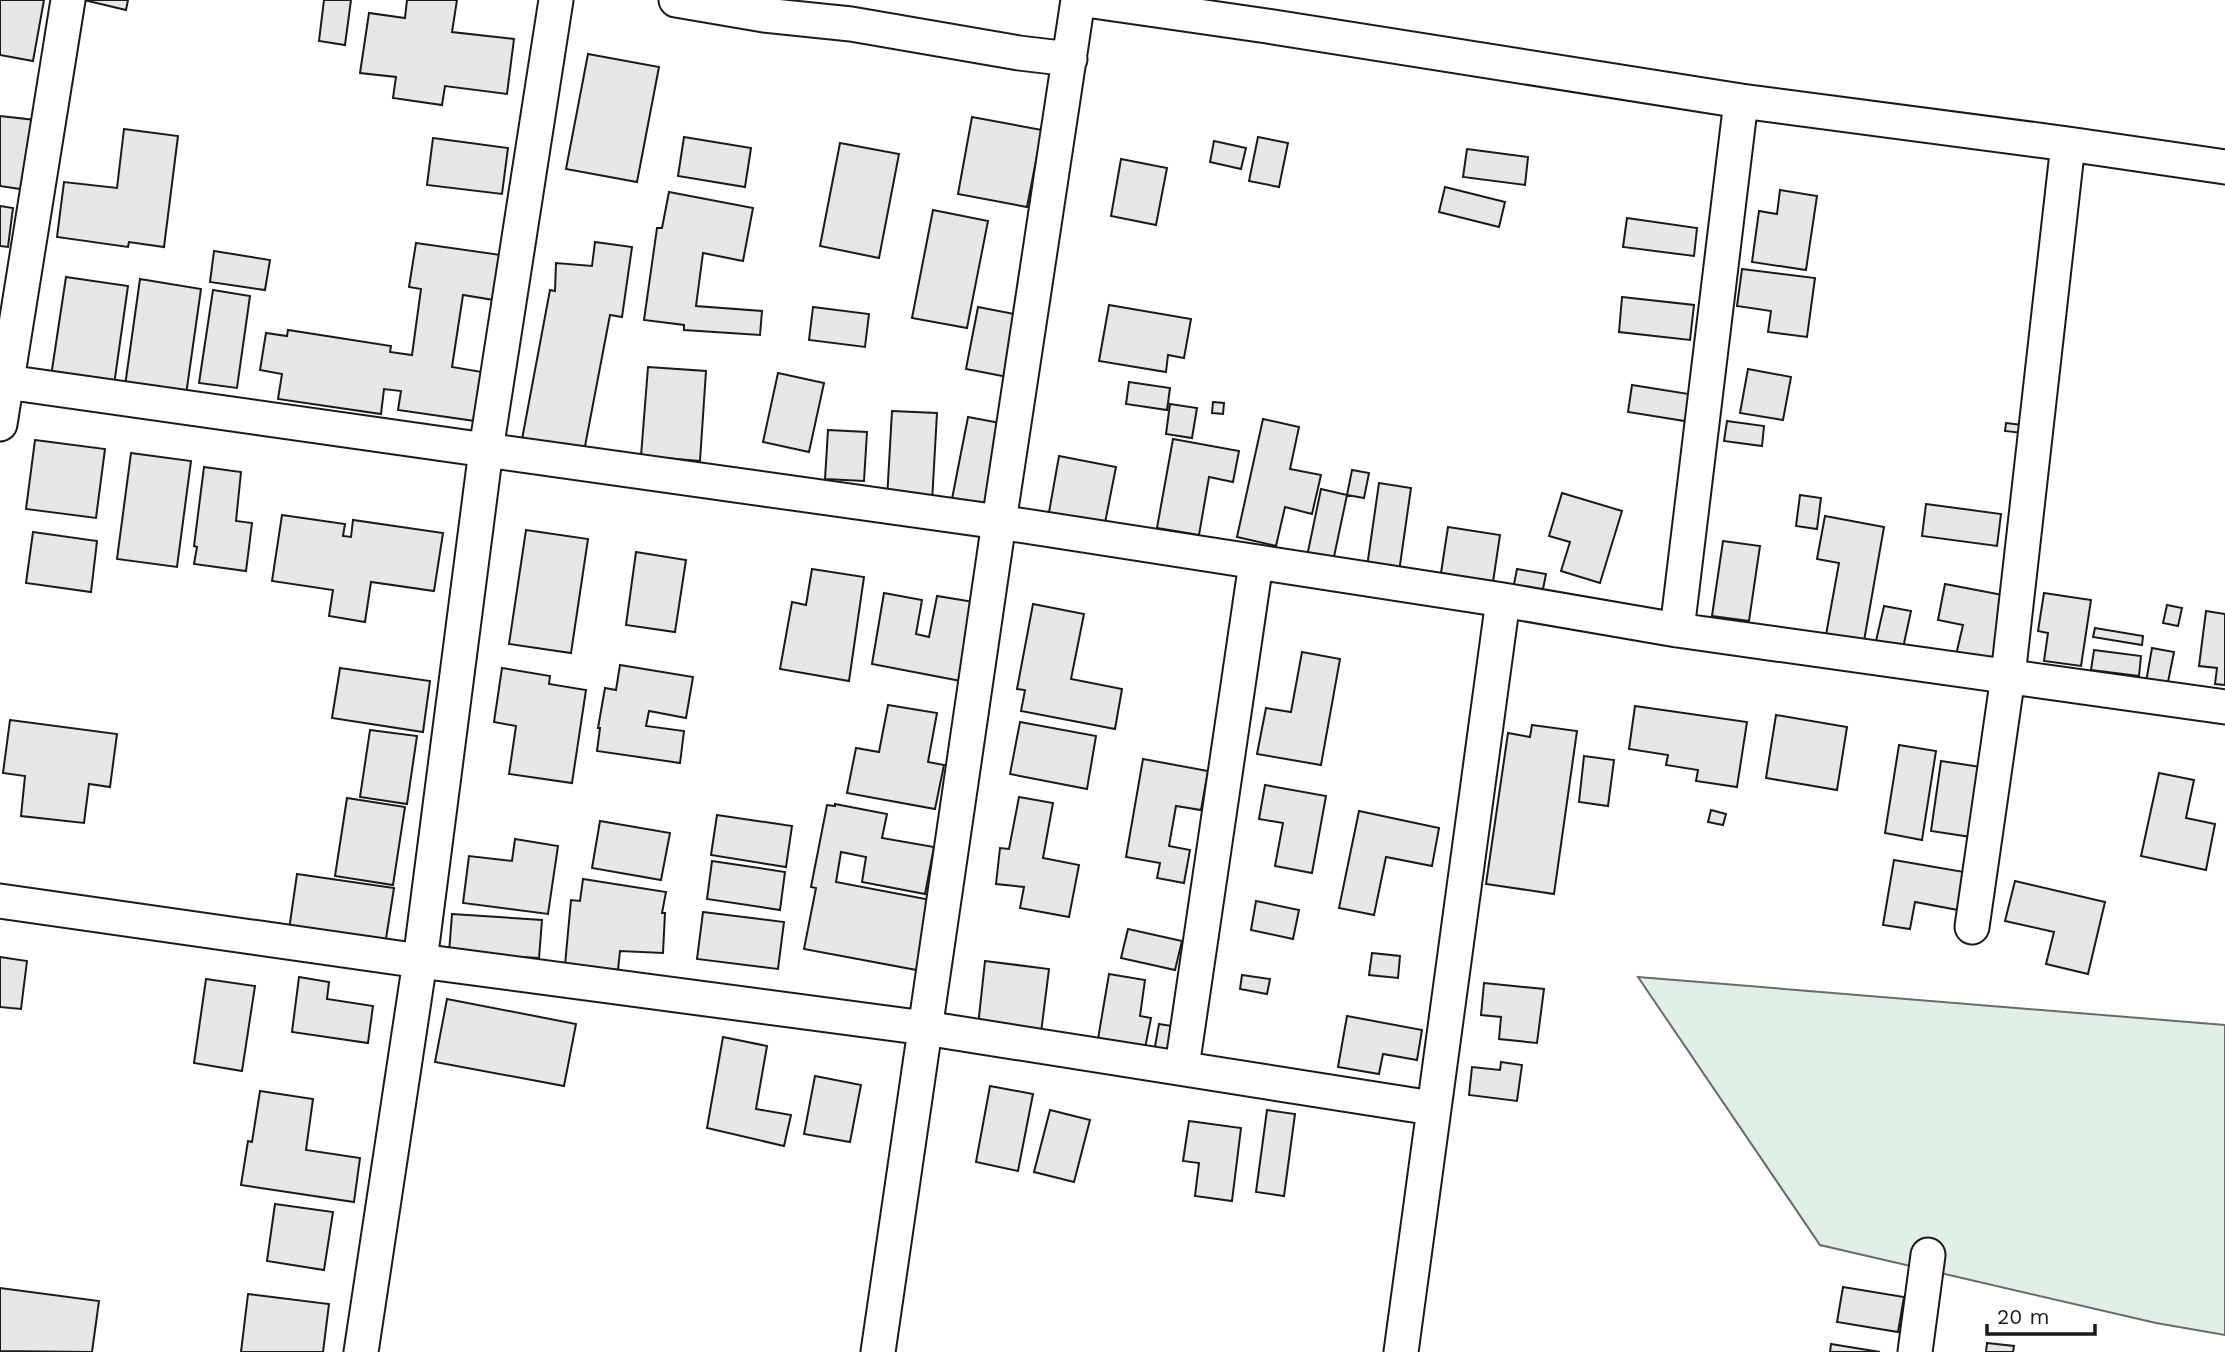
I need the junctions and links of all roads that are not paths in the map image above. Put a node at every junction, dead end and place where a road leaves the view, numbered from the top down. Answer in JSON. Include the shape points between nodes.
{"nodes":[{"id":1,"x":68,"y":0,"type":"edge"},
{"id":2,"x":556,"y":0,"type":"edge"},
{"id":3,"x":676,"y":0,"type":"edge"},
{"id":4,"x":1078,"y":0,"type":"edge"},
{"id":5,"x":1086,"y":0,"type":"edge"},
{"id":6,"x":1070,"y":59,"type":"junction"},
{"id":7,"x":1741,"y":101,"type":"junction"},
{"id":8,"x":2068,"y":144,"type":"junction"},
{"id":9,"x":2225,"y":167,"type":"edge"},
{"id":10,"x":4,"y":381,"type":"edge"},
{"id":11,"x":0,"y":424,"type":"edge"},
{"id":12,"x":486,"y":450,"type":"junction"},
{"id":13,"x":999,"y":522,"type":"junction"},
{"id":14,"x":1256,"y":563,"type":"junction"},
{"id":15,"x":1503,"y":600,"type":"junction"},
{"id":16,"x":1677,"y":630,"type":"junction"},
{"id":17,"x":2008,"y":676,"type":"junction"},
{"id":18,"x":2225,"y":707,"type":"edge"},
{"id":19,"x":0,"y":901,"type":"edge"},
{"id":20,"x":1972,"y":928,"type":"dead end"},
{"id":21,"x":420,"y":961,"type":"junction"},
{"id":22,"x":925,"y":1028,"type":"junction"},
{"id":23,"x":1182,"y":1068,"type":"junction"},
{"id":24,"x":1432,"y":1108,"type":"junction"},
{"id":25,"x":1928,"y":1255,"type":"dead end"},
{"id":26,"x":361,"y":1352,"type":"edge"},
{"id":27,"x":878,"y":1352,"type":"edge"},
{"id":28,"x":1401,"y":1352,"type":"edge"},
{"id":29,"x":1915,"y":1352,"type":"edge"}],
"edges":[{"from":1,"to":10,"type":"street"},
{"from":2,"to":12,"type":"street"},
{"from":3,"to":6,"type":"street"},
{"from":4,"to":6,"type":"street"},
{"from":5,"to":7,"type":"street"},
{"from":6,"to":13,"type":"street"},
{"from":7,"to":8,"type":"street"},
{"from":7,"to":16,"type":"street"},
{"from":8,"to":9,"type":"street"},
{"from":8,"to":17,"type":"street"},
{"from":10,"to":11,"type":"street"},
{"from":10,"to":12,"type":"street"},
{"from":12,"to":13,"type":"street"},
{"from":12,"to":21,"type":"street"},
{"from":13,"to":14,"type":"street"},
{"from":13,"to":22,"type":"street"},
{"from":14,"to":15,"type":"street"},
{"from":14,"to":23,"type":"street"},
{"from":15,"to":16,"type":"street"},
{"from":15,"to":24,"type":"street"},
{"from":16,"to":17,"type":"street"},
{"from":17,"to":18,"type":"street"},
{"from":17,"to":20,"type":"street"},
{"from":19,"to":21,"type":"street"},
{"from":21,"to":22,"type":"street"},
{"from":21,"to":26,"type":"street"},
{"from":22,"to":23,"type":"street"},
{"from":22,"to":27,"type":"street"},
{"from":23,"to":24,"type":"street"},
{"from":24,"to":28,"type":"street"},
{"from":25,"to":29,"type":"street"}]}
